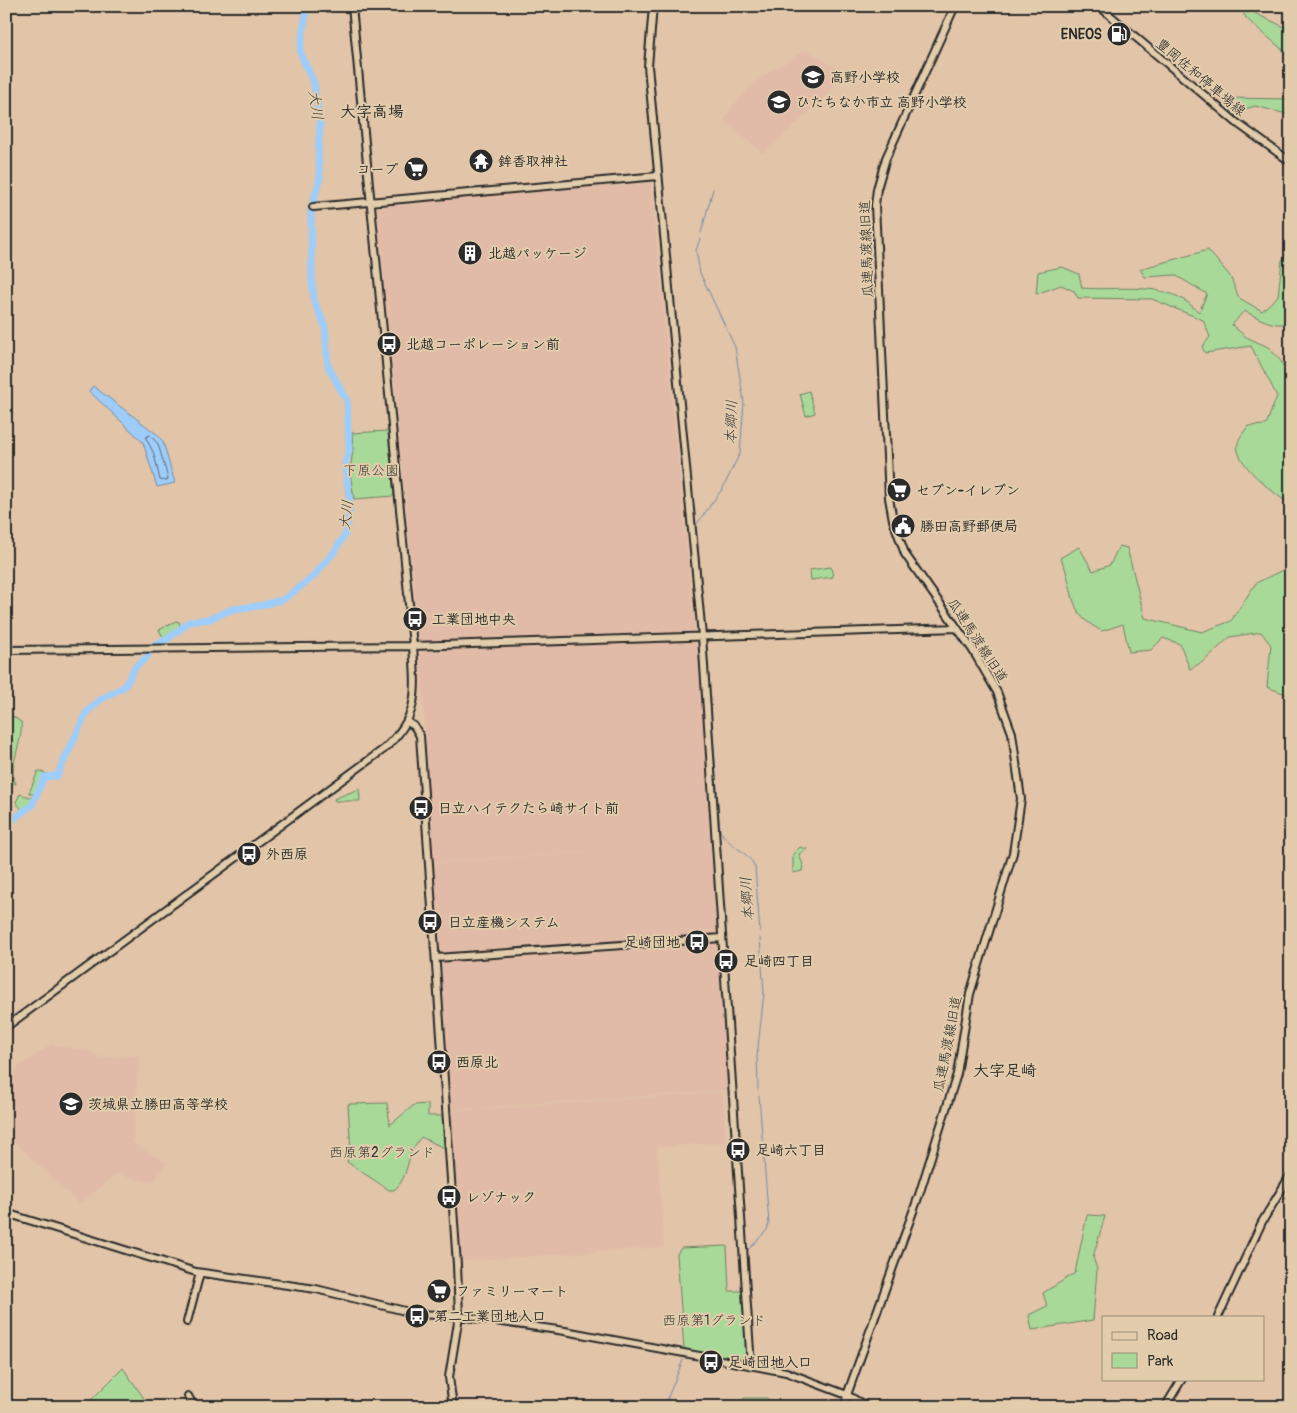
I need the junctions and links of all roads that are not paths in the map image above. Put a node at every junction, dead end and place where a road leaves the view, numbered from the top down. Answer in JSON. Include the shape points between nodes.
{"nodes":[{"id":1,"x":352,"y":6,"type":"edge"},
{"id":2,"x":653,"y":6,"type":"edge"},
{"id":3,"x":955,"y":6,"type":"edge"},
{"id":4,"x":1099,"y":6,"type":"edge"},
{"id":5,"x":1291,"y":162,"type":"edge"},
{"id":6,"x":658,"y":176,"type":"junction"},
{"id":7,"x":371,"y":203,"type":"junction"},
{"id":8,"x":313,"y":207,"type":"dead end"},
{"id":9,"x":957,"y":628,"type":"junction"},
{"id":10,"x":702,"y":636,"type":"junction"},
{"id":11,"x":413,"y":646,"type":"junction"},
{"id":12,"x":6,"y":650,"type":"edge"},
{"id":13,"x":408,"y":722,"type":"junction"},
{"id":14,"x":722,"y":938,"type":"junction"},
{"id":15,"x":436,"y":958,"type":"junction"},
{"id":16,"x":6,"y":1027,"type":"edge"},
{"id":17,"x":1291,"y":1174,"type":"edge"},
{"id":18,"x":6,"y":1213,"type":"edge"},
{"id":19,"x":200,"y":1273,"type":"junction"},
{"id":20,"x":459,"y":1316,"type":"junction"},
{"id":21,"x":1218,"y":1316,"type":"edge"},
{"id":22,"x":187,"y":1322,"type":"dead end"},
{"id":23,"x":751,"y":1366,"type":"junction"},
{"id":24,"x":1181,"y":1380,"type":"edge"},
{"id":25,"x":847,"y":1395,"type":"junction"},
{"id":26,"x":188,"y":1396,"type":"dead end"},
{"id":27,"x":194,"y":1407,"type":"edge"},
{"id":28,"x":453,"y":1407,"type":"edge"},
{"id":29,"x":845,"y":1407,"type":"edge"},
{"id":30,"x":868,"y":1407,"type":"edge"},
{"id":31,"x":1165,"y":1407,"type":"edge"}],
"edges":[{"from":1,"to":7,"type":"street"},
{"from":2,"to":6,"type":"street","via":[[648,66]]},
{"from":3,"to":9,"type":"street","name":"瓜連馬渡線旧道","via":[[886,158],[876,189],[875,205],[892,520],[908,559]]},
{"from":4,"to":5,"type":"street","name":"豊岡佐和停車場線","via":[[1237,123]]},
{"from":6,"to":7,"type":"street"},
{"from":6,"to":10,"type":"street"},
{"from":7,"to":8,"type":"street"},
{"from":7,"to":11,"type":"street"},
{"from":9,"to":10,"type":"street"},
{"from":9,"to":25,"type":"street","name":"瓜連馬渡線旧道","via":[[989,674],[1006,713],[1021,799],[1017,828],[1000,901],[971,988],[954,1082],[919,1195]]},
{"from":10,"to":11,"type":"street"},
{"from":10,"to":14,"type":"street"},
{"from":11,"to":12,"type":"street"},
{"from":11,"to":13,"type":"street","via":[[416,696]]},
{"from":13,"to":15,"type":"street","via":[[420,736]]},
{"from":13,"to":16,"type":"street","via":[[390,744],[367,763]]},
{"from":14,"to":15,"type":"street"},
{"from":14,"to":23,"type":"street"},
{"from":15,"to":20,"type":"street"},
{"from":17,"to":21,"type":"street","via":[[1262,1222]]},
{"from":18,"to":19,"type":"street"},
{"from":19,"to":20,"type":"street","via":[[316,1288],[417,1314]]},
{"from":19,"to":22,"type":"street"},
{"from":20,"to":23,"type":"street","via":[[565,1331]]},
{"from":20,"to":28,"type":"street","via":[[449,1377]]},
{"from":23,"to":25,"type":"street","via":[[800,1376]]},
{"from":24,"to":31,"type":"street"},
{"from":25,"to":29,"type":"street","name":"瓜連馬渡線旧道"},
{"from":25,"to":30,"type":"street"},
{"from":26,"to":27,"type":"street"}]}
